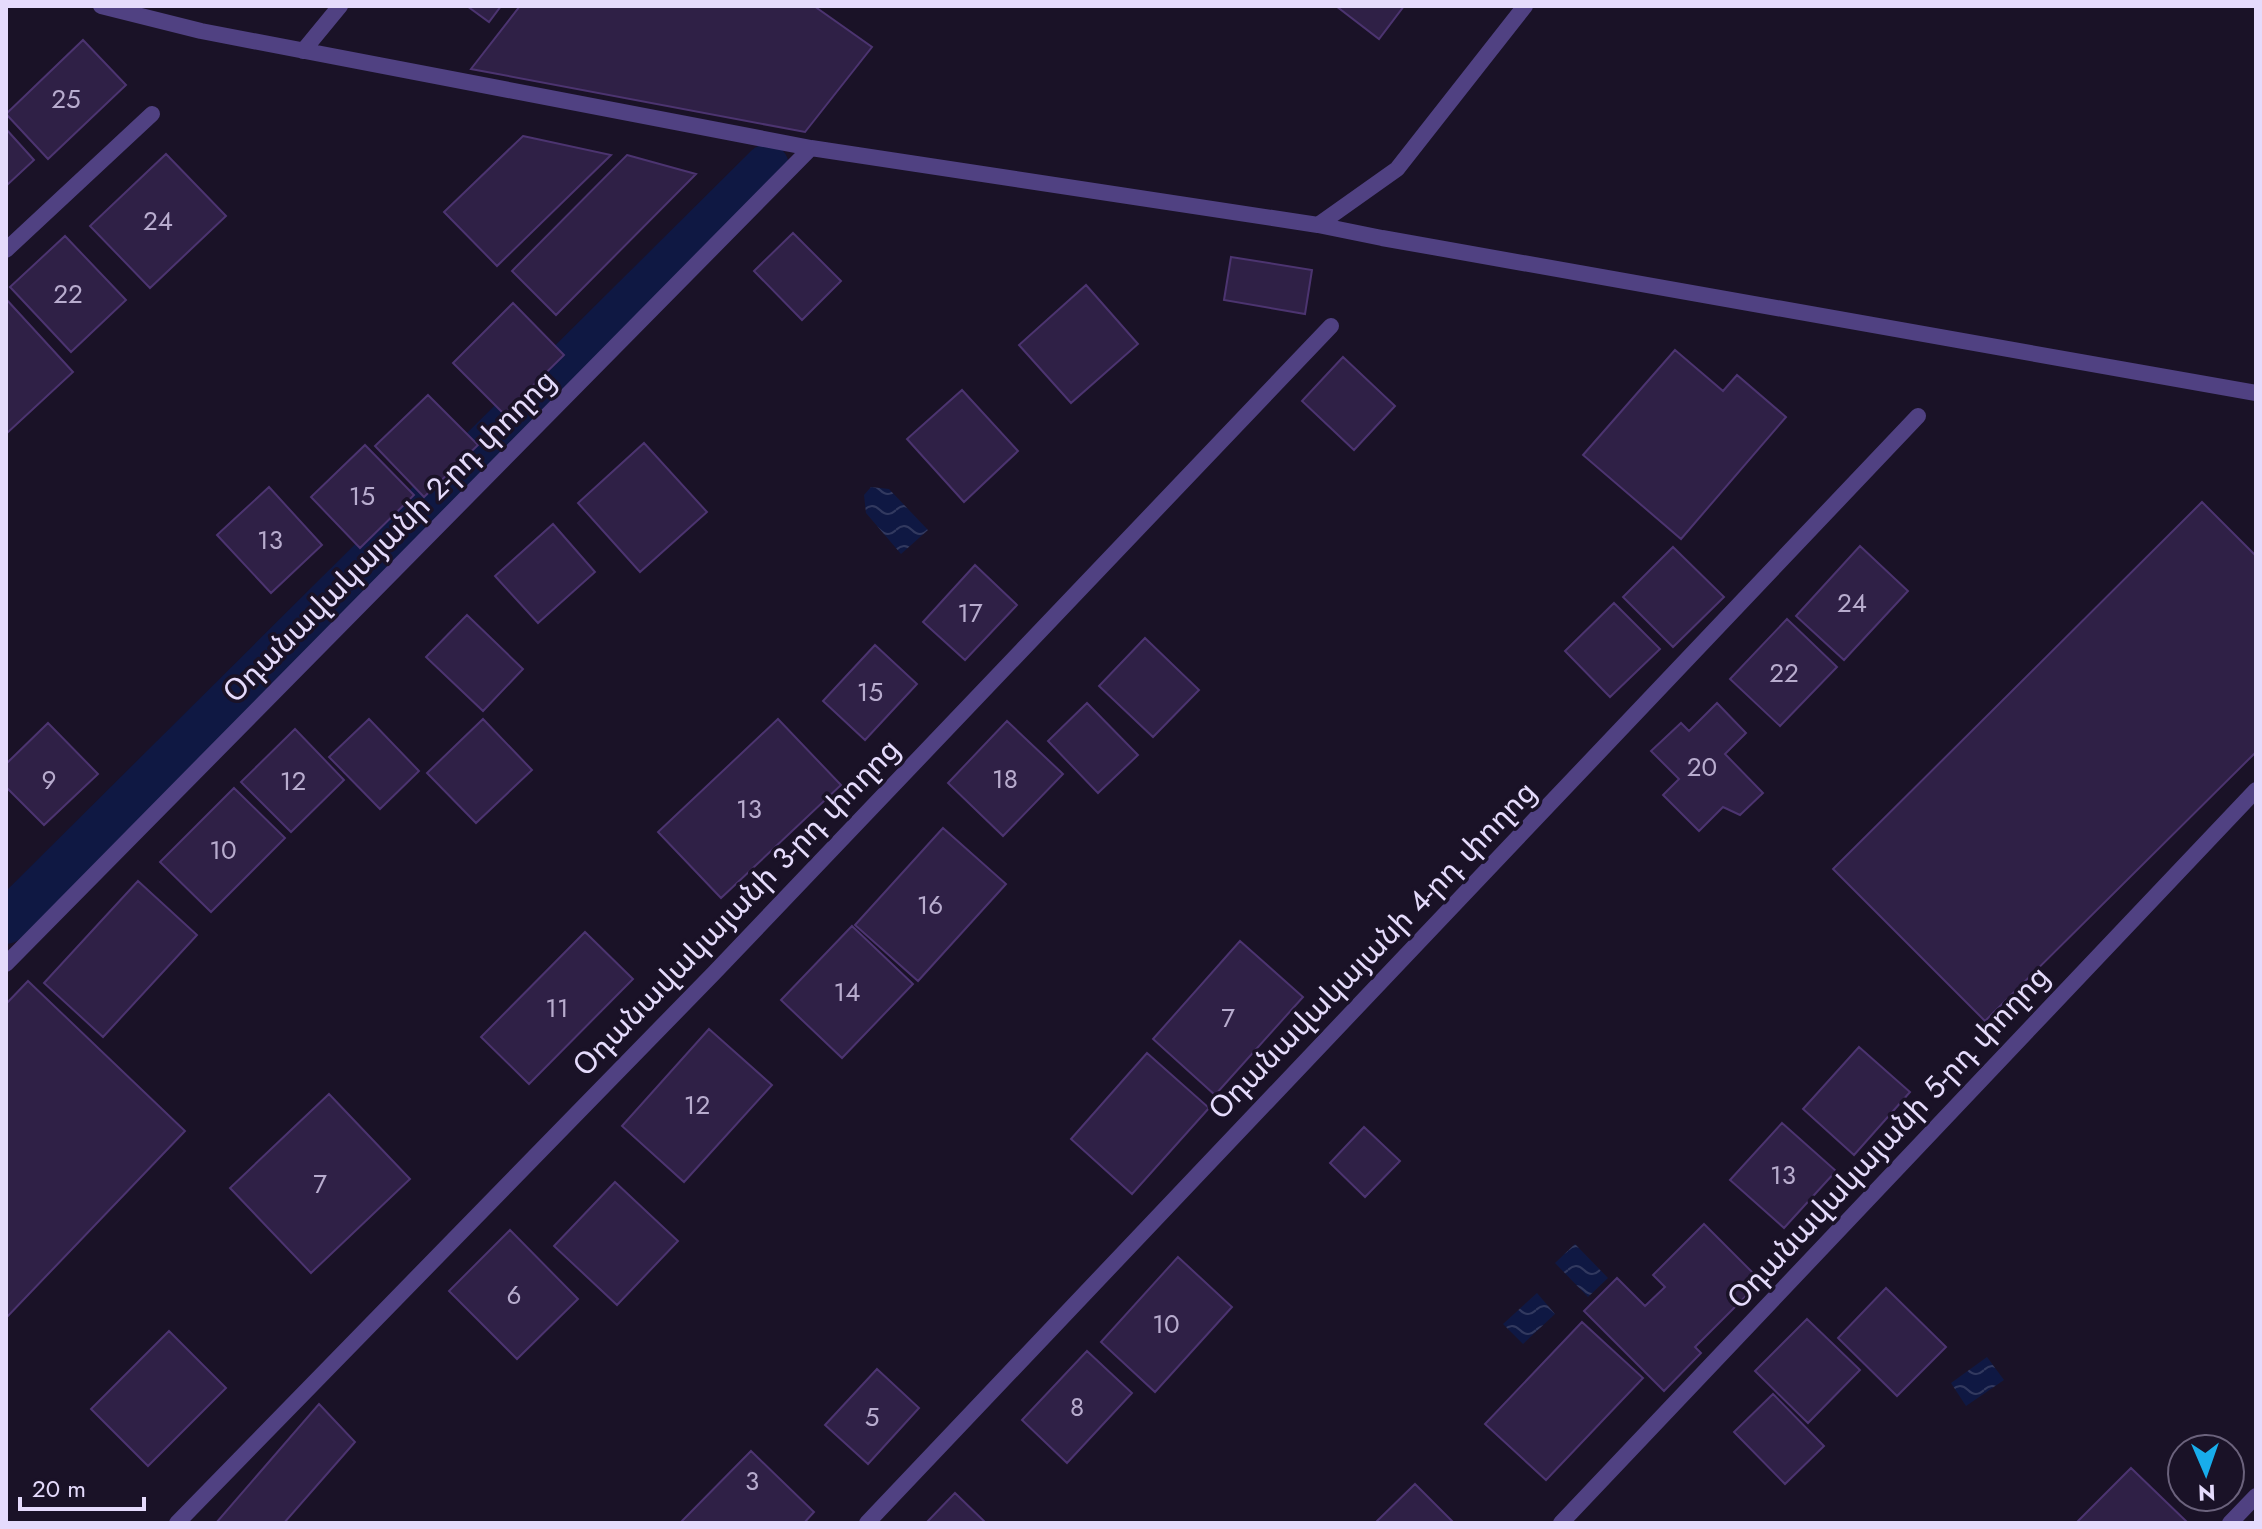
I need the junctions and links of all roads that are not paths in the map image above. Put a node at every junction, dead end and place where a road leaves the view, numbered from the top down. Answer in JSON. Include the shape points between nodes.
{"nodes":[{"id":1,"x":101,"y":6,"type":"edge"},
{"id":2,"x":340,"y":6,"type":"edge"},
{"id":3,"x":1525,"y":6,"type":"edge"},
{"id":4,"x":303,"y":51,"type":"junction"},
{"id":5,"x":152,"y":114,"type":"dead end"},
{"id":6,"x":811,"y":148,"type":"junction"},
{"id":7,"x":1318,"y":225,"type":"junction"},
{"id":8,"x":6,"y":250,"type":"edge"},
{"id":9,"x":1331,"y":326,"type":"dead end"},
{"id":10,"x":2256,"y":393,"type":"edge"},
{"id":11,"x":1918,"y":416,"type":"dead end"},
{"id":12,"x":2256,"y":790,"type":"edge"},
{"id":13,"x":6,"y":964,"type":"edge"},
{"id":14,"x":2256,"y":1496,"type":"edge"},
{"id":15,"x":177,"y":1523,"type":"edge"},
{"id":16,"x":867,"y":1523,"type":"edge"},
{"id":17,"x":1561,"y":1523,"type":"edge"},
{"id":18,"x":2230,"y":1523,"type":"edge"}],
"edges":[{"from":1,"to":4,"type":"street"},
{"from":2,"to":4,"type":"street"},
{"from":3,"to":7,"type":"street","via":[[1397,169]]},
{"from":4,"to":6,"type":"street"},
{"from":5,"to":8,"type":"street"},
{"from":6,"to":7,"type":"street"},
{"from":6,"to":13,"type":"street","name":"Օդանավակայանի 2-րդ փողոց"},
{"from":7,"to":10,"type":"street"},
{"from":9,"to":15,"type":"street","name":"Օդանավակայանի 3-րդ փողոց","via":[[714,973]]},
{"from":11,"to":16,"type":"street","name":"Օդանավակայանի 4-րդ փողոց"},
{"from":12,"to":17,"type":"street","name":"Օդանավակայանի 5-րդ փողոց"},
{"from":14,"to":18,"type":"street"}]}
